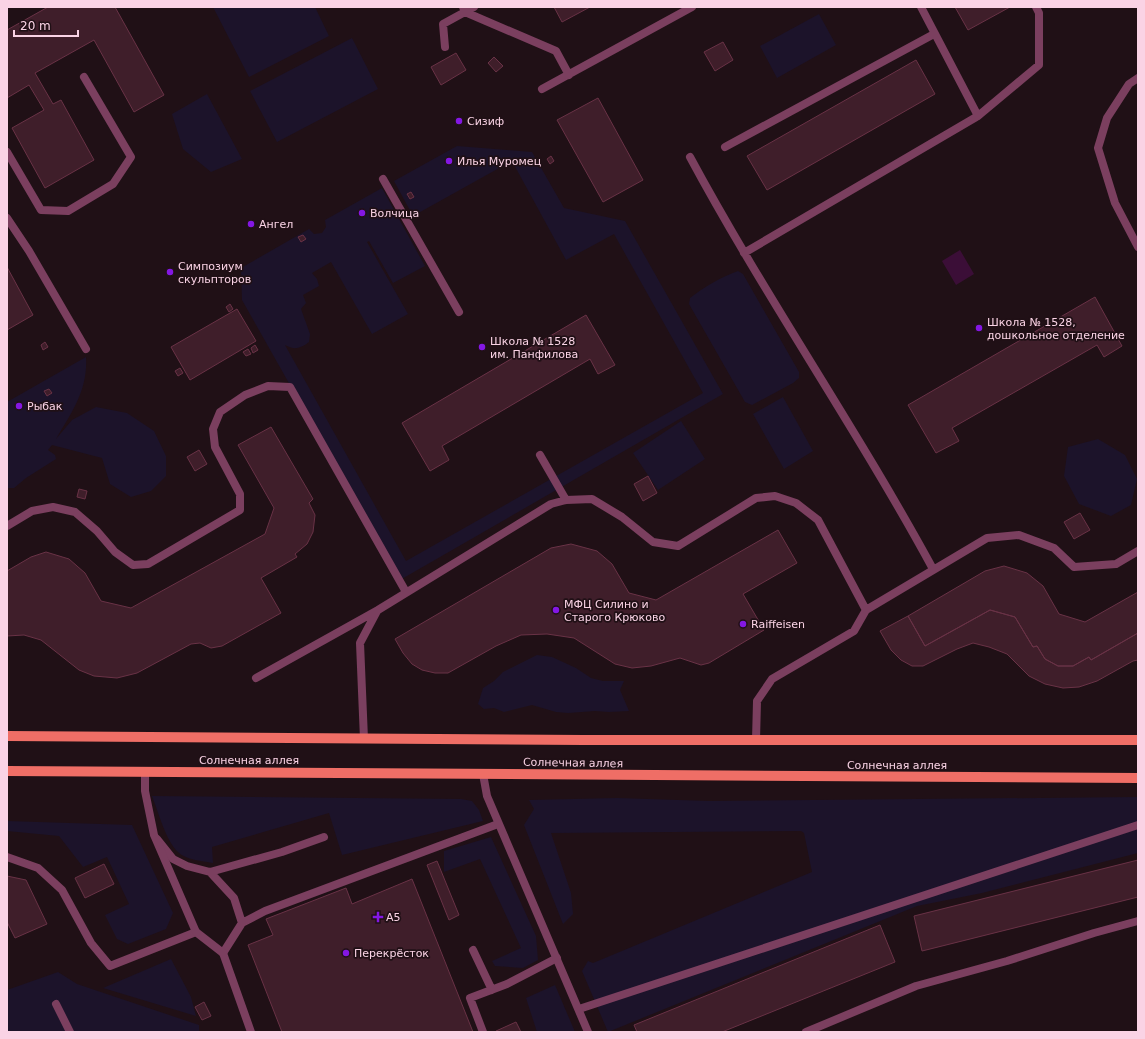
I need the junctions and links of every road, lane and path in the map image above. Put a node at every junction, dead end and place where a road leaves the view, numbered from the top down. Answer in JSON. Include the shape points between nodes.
{"nodes":[{"id":1,"x":474,"y":7,"type":"edge"},
{"id":2,"x":692,"y":7,"type":"edge"},
{"id":3,"x":921,"y":7,"type":"edge"},
{"id":4,"x":1036,"y":7,"type":"edge"},
{"id":5,"x":464,"y":9,"type":"edge"},
{"id":6,"x":934,"y":34,"type":"junction"},
{"id":7,"x":446,"y":47,"type":"dead end"},
{"id":8,"x":569,"y":75,"type":"junction"},
{"id":9,"x":84,"y":77,"type":"dead end"},
{"id":10,"x":1138,"y":78,"type":"edge"},
{"id":11,"x":542,"y":89,"type":"dead end"},
{"id":12,"x":978,"y":116,"type":"junction"},
{"id":13,"x":725,"y":148,"type":"dead end"},
{"id":14,"x":7,"y":152,"type":"edge"},
{"id":15,"x":690,"y":157,"type":"dead end"},
{"id":16,"x":383,"y":180,"type":"dead end"},
{"id":17,"x":7,"y":218,"type":"edge"},
{"id":18,"x":1138,"y":247,"type":"edge"},
{"id":19,"x":744,"y":253,"type":"junction"},
{"id":20,"x":459,"y":312,"type":"dead end"},
{"id":21,"x":86,"y":349,"type":"dead end"},
{"id":22,"x":540,"y":456,"type":"dead end"},
{"id":23,"x":566,"y":500,"type":"junction"},
{"id":24,"x":7,"y":526,"type":"edge"},
{"id":25,"x":1138,"y":552,"type":"edge"},
{"id":26,"x":933,"y":569,"type":"junction"},
{"id":27,"x":406,"y":592,"type":"junction"},
{"id":28,"x":378,"y":610,"type":"junction"},
{"id":29,"x":866,"y":610,"type":"junction"},
{"id":30,"x":256,"y":678,"type":"dead end"},
{"id":31,"x":7,"y":736,"type":"edge"},
{"id":32,"x":364,"y":739,"type":"junction"},
{"id":33,"x":756,"y":740,"type":"junction"},
{"id":34,"x":1138,"y":740,"type":"edge"},
{"id":35,"x":7,"y":770,"type":"edge"},
{"id":36,"x":145,"y":771,"type":"junction"},
{"id":37,"x":483,"y":774,"type":"junction"},
{"id":38,"x":1138,"y":778,"type":"edge"},
{"id":39,"x":498,"y":824,"type":"junction"},
{"id":40,"x":1138,"y":825,"type":"edge"},
{"id":41,"x":154,"y":835,"type":"junction"},
{"id":42,"x":324,"y":837,"type":"dead end"},
{"id":43,"x":7,"y":858,"type":"edge"},
{"id":44,"x":210,"y":872,"type":"junction"},
{"id":45,"x":1138,"y":921,"type":"edge"},
{"id":46,"x":242,"y":923,"type":"junction"},
{"id":47,"x":196,"y":932,"type":"junction"},
{"id":48,"x":473,"y":950,"type":"dead end"},
{"id":49,"x":223,"y":953,"type":"junction"},
{"id":50,"x":557,"y":958,"type":"junction"},
{"id":51,"x":492,"y":990,"type":"junction"},
{"id":52,"x":56,"y":1004,"type":"dead end"},
{"id":53,"x":579,"y":1009,"type":"junction"},
{"id":54,"x":70,"y":1032,"type":"edge"},
{"id":55,"x":251,"y":1032,"type":"edge"},
{"id":56,"x":483,"y":1032,"type":"edge"},
{"id":57,"x":588,"y":1032,"type":"edge"},
{"id":58,"x":806,"y":1032,"type":"edge"}],
"edges":[{"from":1,"to":5,"type":"street"},
{"from":2,"to":8,"type":"street"},
{"from":3,"to":6,"type":"street"},
{"from":4,"to":12,"type":"street","via":[[1039,13],[1039,65]]},
{"from":5,"to":7,"type":"street","via":[[443,24]]},
{"from":5,"to":8,"type":"street","via":[[556,51]]},
{"from":6,"to":12,"type":"street"},
{"from":6,"to":13,"type":"street"},
{"from":8,"to":11,"type":"street"},
{"from":9,"to":14,"type":"street","via":[[131,157],[113,184],[68,211],[41,210]]},
{"from":10,"to":18,"type":"street","via":[[1129,84],[1107,118],[1098,148],[1115,203]]},
{"from":12,"to":19,"type":"street"},
{"from":15,"to":19,"type":"street"},
{"from":16,"to":20,"type":"street"},
{"from":17,"to":21,"type":"street"},
{"from":19,"to":26,"type":"street","via":[[898,505]]},
{"from":22,"to":23,"type":"street"},
{"from":23,"to":27,"type":"street","via":[[551,504]]},
{"from":23,"to":29,"type":"street","via":[[592,499],[622,517],[654,542],[678,546],[756,498],[775,496],[796,503],[818,520]]},
{"from":24,"to":27,"type":"street","via":[[32,511],[53,507],[75,512],[97,531],[115,552],[133,565],[148,564],[240,510],[240,494],[215,447],[213,429],[220,412],[245,395],[268,386],[290,387]]},
{"from":25,"to":26,"type":"street","via":[[1116,564],[1074,568],[1054,548],[1019,535],[1006,536],[987,538]]},
{"from":26,"to":29,"type":"street"},
{"from":27,"to":28,"type":"street"},
{"from":28,"to":30,"type":"street"},
{"from":28,"to":32,"type":"street","via":[[360,643]]},
{"from":29,"to":33,"type":"street","via":[[854,631],[772,679],[757,701]]},
{"from":31,"to":32,"type":"main road","name":"Солнечная аллея"},
{"from":32,"to":33,"type":"main road","name":"Солнечная аллея"},
{"from":33,"to":34,"type":"main road","name":"Солнечная аллея"},
{"from":35,"to":36,"type":"main road","name":"Солнечная аллея"},
{"from":36,"to":37,"type":"main road","name":"Солнечная аллея"},
{"from":36,"to":41,"type":"street","via":[[144,791]]},
{"from":37,"to":38,"type":"main road","name":"Солнечная аллея"},
{"from":37,"to":39,"type":"street","via":[[487,796]]},
{"from":39,"to":46,"type":"street","via":[[298,898]]},
{"from":39,"to":50,"type":"street"},
{"from":40,"to":53,"type":"street"},
{"from":41,"to":44,"type":"street","via":[[173,859]]},
{"from":41,"to":47,"type":"street"},
{"from":42,"to":44,"type":"street","via":[[282,852]]},
{"from":43,"to":47,"type":"street","via":[[38,868],[62,890],[91,943],[110,966]]},
{"from":44,"to":46,"type":"street","via":[[234,898]]},
{"from":45,"to":58,"type":"street","via":[[916,986]]},
{"from":46,"to":49,"type":"street"},
{"from":47,"to":49,"type":"street"},
{"from":48,"to":51,"type":"street"},
{"from":49,"to":55,"type":"street"},
{"from":50,"to":51,"type":"street"},
{"from":50,"to":53,"type":"street"},
{"from":51,"to":56,"type":"street","via":[[470,998]]},
{"from":52,"to":54,"type":"street"},
{"from":53,"to":57,"type":"street"}]}
